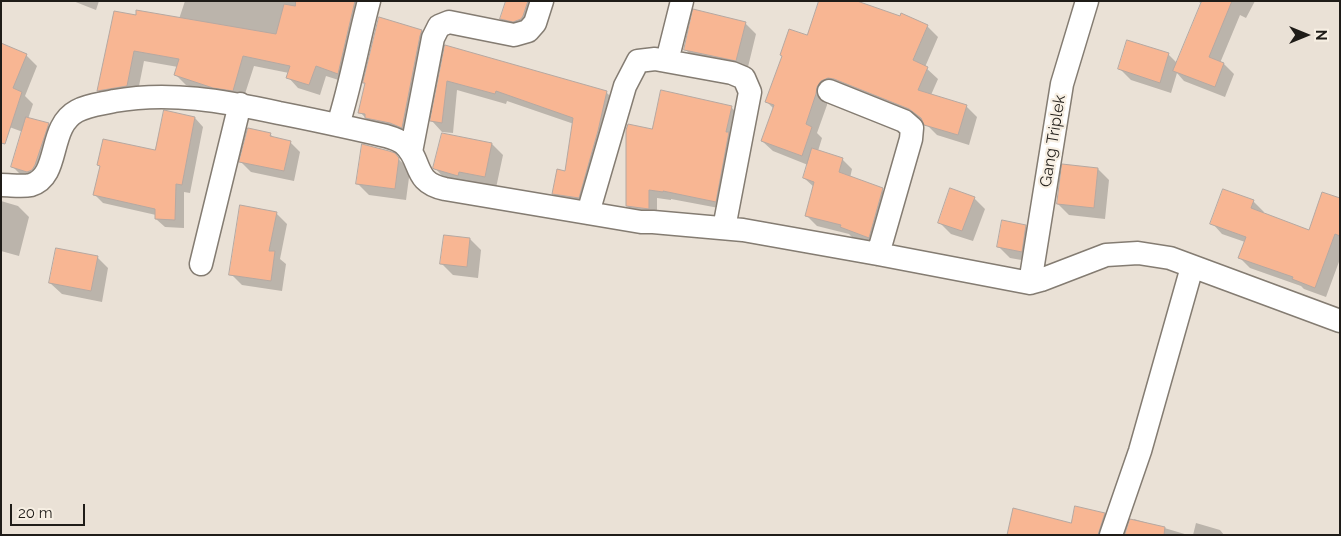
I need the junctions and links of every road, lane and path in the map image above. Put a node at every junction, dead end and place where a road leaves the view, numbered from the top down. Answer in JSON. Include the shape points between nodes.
{"nodes":[{"id":1,"x":370,"y":1,"type":"edge"},
{"id":2,"x":542,"y":1,"type":"edge"},
{"id":3,"x":682,"y":1,"type":"edge"},
{"id":4,"x":1087,"y":1,"type":"edge"},
{"id":5,"x":668,"y":61,"type":"junction"},
{"id":6,"x":829,"y":91,"type":"dead end"},
{"id":7,"x":240,"y":104,"type":"junction"},
{"id":8,"x":338,"y":125,"type":"junction"},
{"id":9,"x":411,"y":152,"type":"junction"},
{"id":10,"x":1,"y":185,"type":"edge"},
{"id":11,"x":588,"y":214,"type":"junction"},
{"id":12,"x":724,"y":228,"type":"junction"},
{"id":13,"x":878,"y":254,"type":"junction"},
{"id":14,"x":201,"y":264,"type":"dead end"},
{"id":15,"x":1192,"y":267,"type":"junction"},
{"id":16,"x":1030,"y":283,"type":"junction"},
{"id":17,"x":1340,"y":321,"type":"edge"},
{"id":18,"x":1111,"y":535,"type":"edge"}],
"edges":[{"from":1,"to":8,"type":"street"},
{"from":2,"to":9,"type":"street","via":[[535,23],[528,32],[514,35],[449,22],[439,26],[432,38]]},
{"from":3,"to":5,"type":"street"},
{"from":4,"to":16,"type":"street","name":"Gang Triplek","via":[[1062,84]]},
{"from":5,"to":11,"type":"street","via":[[638,61],[626,86]]},
{"from":5,"to":12,"type":"street","via":[[732,73],[744,78],[750,92]]},
{"from":6,"to":13,"type":"street","via":[[904,121],[912,128]]},
{"from":7,"to":8,"type":"street"},
{"from":7,"to":10,"type":"street","via":[[175,96],[120,100],[86,107],[64,122],[48,172],[43,178],[26,186]]},
{"from":7,"to":14,"type":"street"},
{"from":8,"to":9,"type":"street","via":[[391,137]]},
{"from":9,"to":11,"type":"street","via":[[427,182],[436,187]]},
{"from":11,"to":12,"type":"street","via":[[641,222]]},
{"from":12,"to":13,"type":"street"},
{"from":13,"to":16,"type":"street"},
{"from":15,"to":16,"type":"street","via":[[1170,258],[1138,253],[1106,255]]},
{"from":15,"to":17,"type":"street"},
{"from":15,"to":18,"type":"street","via":[[1140,452]]}]}
